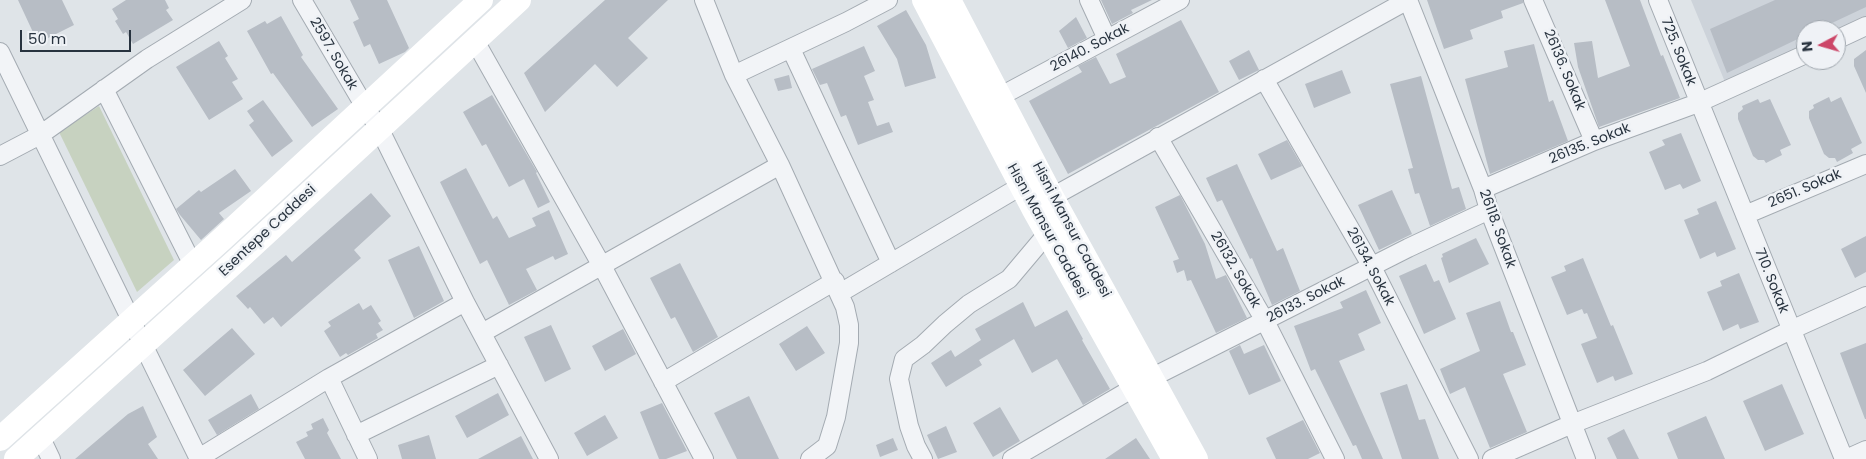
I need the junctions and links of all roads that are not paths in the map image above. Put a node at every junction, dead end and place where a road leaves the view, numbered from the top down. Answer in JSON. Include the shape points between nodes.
{"nodes":[{"id":1,"x":242,"y":0,"type":"edge"},
{"id":2,"x":302,"y":0,"type":"edge"},
{"id":3,"x":481,"y":0,"type":"edge"},
{"id":4,"x":519,"y":0,"type":"edge"},
{"id":5,"x":704,"y":0,"type":"edge"},
{"id":6,"x":888,"y":0,"type":"edge"},
{"id":7,"x":924,"y":0,"type":"edge"},
{"id":8,"x":949,"y":0,"type":"edge"},
{"id":9,"x":1089,"y":0,"type":"edge"},
{"id":10,"x":1180,"y":0,"type":"edge"},
{"id":11,"x":1408,"y":0,"type":"edge"},
{"id":12,"x":1533,"y":0,"type":"edge"},
{"id":13,"x":1658,"y":0,"type":"edge"},
{"id":14,"x":1866,"y":26,"type":"edge"},
{"id":15,"x":1846,"y":35,"type":"edge"},
{"id":16,"x":1107,"y":39,"type":"junction"},
{"id":17,"x":475,"y":41,"type":"junction"},
{"id":18,"x":791,"y":48,"type":"junction"},
{"id":19,"x":0,"y":52,"type":"edge"},
{"id":20,"x":1796,"y":59,"type":"edge"},
{"id":21,"x":734,"y":75,"type":"junction"},
{"id":22,"x":1264,"y":80,"type":"junction"},
{"id":23,"x":104,"y":89,"type":"junction"},
{"id":24,"x":999,"y":97,"type":"junction"},
{"id":25,"x":1698,"y":103,"type":"junction"},
{"id":26,"x":364,"y":107,"type":"junction"},
{"id":27,"x":379,"y":128,"type":"junction"},
{"id":28,"x":40,"y":135,"type":"junction"},
{"id":29,"x":1158,"y":138,"type":"junction"},
{"id":30,"x":1594,"y":141,"type":"junction"},
{"id":31,"x":0,"y":156,"type":"edge"},
{"id":32,"x":1866,"y":164,"type":"edge"},
{"id":33,"x":780,"y":165,"type":"junction"},
{"id":34,"x":1021,"y":186,"type":"junction"},
{"id":35,"x":1483,"y":189,"type":"junction"},
{"id":36,"x":1052,"y":197,"type":"junction"},
{"id":37,"x":1489,"y":210,"type":"junction"},
{"id":38,"x":1745,"y":215,"type":"junction"},
{"id":39,"x":1048,"y":234,"type":"junction"},
{"id":40,"x":891,"y":263,"type":"junction"},
{"id":41,"x":193,"y":266,"type":"junction"},
{"id":42,"x":602,"y":266,"type":"junction"},
{"id":43,"x":1372,"y":267,"type":"junction"},
{"id":44,"x":838,"y":287,"type":"junction"},
{"id":45,"x":1866,"y":296,"type":"edge"},
{"id":46,"x":465,"y":302,"type":"junction"},
{"id":47,"x":132,"y":320,"type":"junction"},
{"id":48,"x":1265,"y":321,"type":"junction"},
{"id":49,"x":1791,"y":330,"type":"junction"},
{"id":50,"x":482,"y":333,"type":"junction"},
{"id":51,"x":144,"y":344,"type":"junction"},
{"id":52,"x":499,"y":365,"type":"junction"},
{"id":53,"x":329,"y":378,"type":"junction"},
{"id":54,"x":663,"y":382,"type":"junction"},
{"id":55,"x":1143,"y":382,"type":"junction"},
{"id":56,"x":1572,"y":424,"type":"junction"},
{"id":57,"x":356,"y":435,"type":"junction"},
{"id":58,"x":0,"y":438,"type":"edge"},
{"id":59,"x":40,"y":438,"type":"junction"},
{"id":60,"x":1866,"y":450,"type":"edge"},
{"id":61,"x":831,"y":452,"type":"edge"},
{"id":62,"x":199,"y":458,"type":"edge"},
{"id":63,"x":16,"y":459,"type":"edge"},
{"id":64,"x":51,"y":459,"type":"edge"},
{"id":65,"x":368,"y":459,"type":"edge"},
{"id":66,"x":549,"y":459,"type":"edge"},
{"id":67,"x":704,"y":459,"type":"edge"},
{"id":68,"x":810,"y":459,"type":"edge"},
{"id":69,"x":923,"y":459,"type":"edge"},
{"id":70,"x":1012,"y":459,"type":"edge"},
{"id":71,"x":1174,"y":459,"type":"edge"},
{"id":72,"x":1196,"y":459,"type":"edge"},
{"id":73,"x":1335,"y":459,"type":"edge"},
{"id":74,"x":1469,"y":459,"type":"edge"},
{"id":75,"x":1492,"y":459,"type":"edge"},
{"id":76,"x":1586,"y":459,"type":"edge"},
{"id":77,"x":1845,"y":459,"type":"edge"}],
"edges":[{"from":1,"to":23,"type":"street"},
{"from":2,"to":26,"type":"street","name":"2597. Sokak"},
{"from":3,"to":26,"type":"main road","name":"Esentepe Caddesi"},
{"from":4,"to":17,"type":"main road","name":"Esentepe Caddesi"},
{"from":5,"to":21,"type":"street"},
{"from":6,"to":18,"type":"street"},
{"from":7,"to":34,"type":"main road","name":"Hısnı Mansur Caddesi"},
{"from":8,"to":24,"type":"main road","name":"Hisni Mansur Caddesi"},
{"from":9,"to":16,"type":"street"},
{"from":10,"to":16,"type":"street","name":"26140. Sokak"},
{"from":11,"to":22,"type":"street"},
{"from":11,"to":35,"type":"street","name":"26118. Sokak"},
{"from":12,"to":30,"type":"street","name":"26136. Sokak"},
{"from":13,"to":25,"type":"street","name":"725. Sokak"},
{"from":14,"to":15,"type":"street"},
{"from":16,"to":24,"type":"street","name":"26140. Sokak"},
{"from":17,"to":27,"type":"main road","name":"Esentepe Caddesi"},
{"from":17,"to":42,"type":"street"},
{"from":18,"to":21,"type":"street"},
{"from":18,"to":40,"type":"street"},
{"from":19,"to":28,"type":"street"},
{"from":20,"to":25,"type":"street","name":"26135. Sokak"},
{"from":21,"to":33,"type":"street"},
{"from":22,"to":29,"type":"street"},
{"from":22,"to":43,"type":"street","name":"26134. Sokak"},
{"from":23,"to":28,"type":"street"},
{"from":23,"to":41,"type":"street"},
{"from":24,"to":36,"type":"main road","name":"Hisni Mansur Caddesi"},
{"from":25,"to":30,"type":"street","name":"26135. Sokak"},
{"from":25,"to":38,"type":"street","name":"710. Sokak"},
{"from":26,"to":27,"type":"street","name":"2597. Sokak"},
{"from":26,"to":41,"type":"main road","name":"Esentepe Caddesi"},
{"from":27,"to":46,"type":"street","name":"2597. Sokak"},
{"from":27,"to":51,"type":"main road","name":"Esentepe Caddesi"},
{"from":28,"to":31,"type":"street"},
{"from":28,"to":47,"type":"street"},
{"from":29,"to":36,"type":"street"},
{"from":29,"to":48,"type":"street","name":"26132. Sokak"},
{"from":30,"to":35,"type":"street","name":"26135. Sokak"},
{"from":32,"to":38,"type":"street","name":"2651. Sokak"},
{"from":33,"to":42,"type":"street"},
{"from":33,"to":44,"type":"street"},
{"from":34,"to":39,"type":"main road","name":"Hısnı Mansur Caddesi"},
{"from":34,"to":40,"type":"street"},
{"from":35,"to":37,"type":"street","name":"26118. Sokak"},
{"from":36,"to":55,"type":"main road","name":"Hisni Mansur Caddesi"},
{"from":37,"to":43,"type":"street","name":"26133. Sokak"},
{"from":37,"to":56,"type":"street","name":"26118. Sokak"},
{"from":38,"to":49,"type":"street","name":"710. Sokak"},
{"from":39,"to":55,"type":"main road","name":"Hısnı Mansur Caddesi"},
{"from":39,"to":69,"type":"street","via":[[1009,279],[969,304],[904,359],[899,379],[909,426]]},
{"from":40,"to":44,"type":"street"},
{"from":41,"to":47,"type":"main road","name":"Esentepe Caddesi"},
{"from":42,"to":50,"type":"street"},
{"from":42,"to":54,"type":"street"},
{"from":43,"to":48,"type":"street","name":"26133. Sokak"},
{"from":43,"to":74,"type":"street","name":"26134. Sokak"},
{"from":44,"to":54,"type":"street"},
{"from":44,"to":61,"type":"street","via":[[849,325],[849,343]]},
{"from":45,"to":49,"type":"street"},
{"from":46,"to":50,"type":"street","name":"2597. Sokak"},
{"from":46,"to":53,"type":"street"},
{"from":47,"to":51,"type":"street"},
{"from":47,"to":58,"type":"main road","name":"Esentepe Caddesi"},
{"from":48,"to":55,"type":"street","name":"26133. Sokak"},
{"from":48,"to":73,"type":"street","name":"26132. Sokak"},
{"from":49,"to":56,"type":"street","via":[[1707,371]]},
{"from":49,"to":77,"type":"street","name":"710. Sokak"},
{"from":50,"to":52,"type":"street","name":"2597. Sokak"},
{"from":51,"to":59,"type":"main road","name":"Esentepe Caddesi"},
{"from":51,"to":62,"type":"street"},
{"from":52,"to":57,"type":"street"},
{"from":52,"to":66,"type":"street","name":"2597. Sokak"},
{"from":53,"to":57,"type":"street"},
{"from":53,"to":62,"type":"street"},
{"from":54,"to":67,"type":"street"},
{"from":55,"to":70,"type":"street","name":"26133. Sokak"},
{"from":55,"to":71,"type":"main road","name":"Hısnı Mansur Caddesi"},
{"from":55,"to":72,"type":"main road","name":"Hisni Mansur Caddesi"},
{"from":56,"to":75,"type":"street"},
{"from":56,"to":76,"type":"street","name":"26118. Sokak"},
{"from":57,"to":65,"type":"street"},
{"from":59,"to":63,"type":"main road","name":"Esentepe Caddesi"},
{"from":59,"to":64,"type":"street"},
{"from":60,"to":77,"type":"street"},
{"from":61,"to":68,"type":"street"}]}
